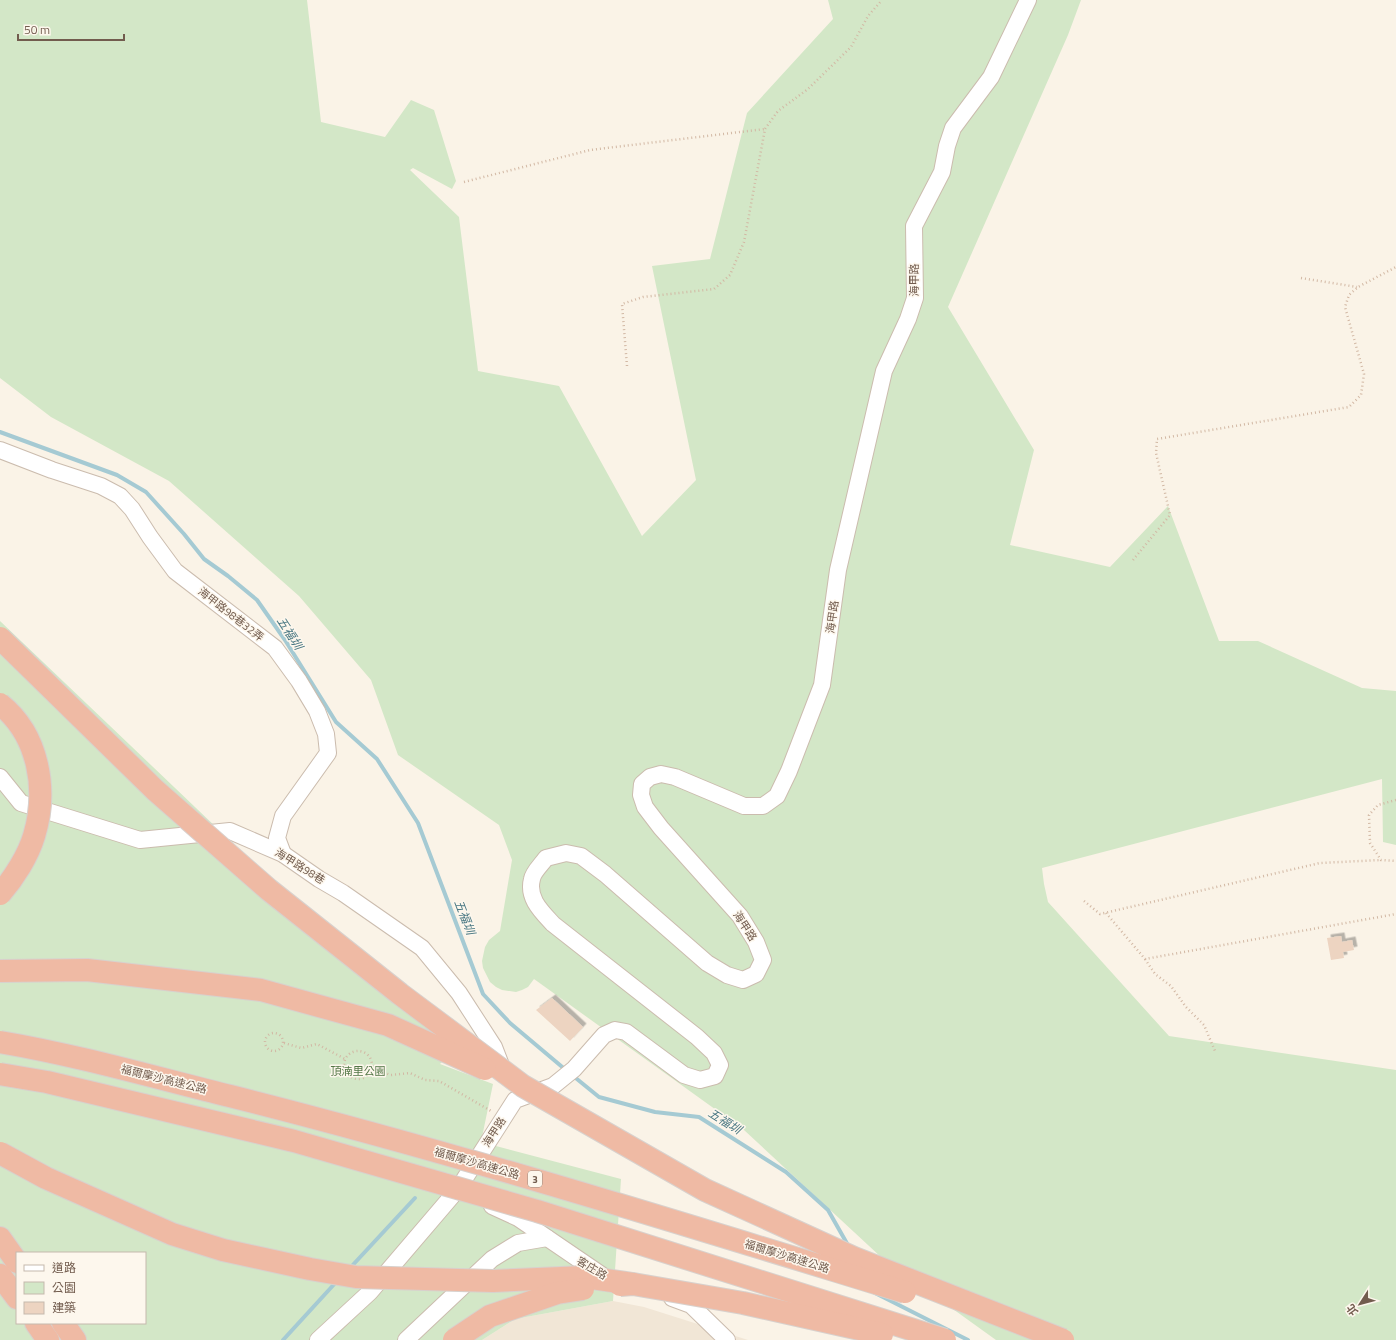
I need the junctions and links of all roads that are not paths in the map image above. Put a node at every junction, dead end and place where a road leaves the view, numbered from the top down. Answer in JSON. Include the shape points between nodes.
{"nodes":[{"id":1,"x":1028,"y":0,"type":"edge"},
{"id":2,"x":0,"y":450,"type":"edge"},
{"id":3,"x":0,"y":638,"type":"edge"},
{"id":4,"x":0,"y":704,"type":"edge"},
{"id":5,"x":0,"y":777,"type":"edge"},
{"id":6,"x":283,"y":854,"type":"junction"},
{"id":7,"x":0,"y":894,"type":"edge"},
{"id":8,"x":0,"y":971,"type":"edge"},
{"id":9,"x":0,"y":1042,"type":"edge"},
{"id":10,"x":0,"y":1074,"type":"edge"},
{"id":11,"x":519,"y":1093,"type":"junction"},
{"id":12,"x":0,"y":1153,"type":"edge"},
{"id":13,"x":458,"y":1189,"type":"junction"},
{"id":14,"x":0,"y":1238,"type":"edge"},
{"id":15,"x":547,"y":1238,"type":"junction"},
{"id":16,"x":16,"y":1261,"type":"edge"},
{"id":17,"x":0,"y":1275,"type":"edge"},
{"id":18,"x":633,"y":1284,"type":"junction"},
{"id":19,"x":16,"y":1297,"type":"edge"},
{"id":20,"x":37,"y":1324,"type":"edge"},
{"id":21,"x":64,"y":1324,"type":"edge"},
{"id":22,"x":48,"y":1340,"type":"edge"},
{"id":23,"x":75,"y":1340,"type":"edge"},
{"id":24,"x":318,"y":1340,"type":"edge"},
{"id":25,"x":406,"y":1340,"type":"edge"},
{"id":26,"x":454,"y":1340,"type":"edge"},
{"id":27,"x":727,"y":1340,"type":"edge"},
{"id":28,"x":909,"y":1340,"type":"edge"},
{"id":29,"x":945,"y":1340,"type":"edge"},
{"id":30,"x":1063,"y":1340,"type":"edge"}],
"edges":[{"from":1,"to":11,"type":"street","name":"海甲路","via":[[991,77],[953,128],[942,172],[914,226],[915,298],[884,371],[838,570],[822,685],[777,796],[763,806],[744,806],[661,774],[650,777],[642,784],[641,795],[645,807],[740,916],[756,942],[763,960],[756,974],[743,980],[727,975],[707,963],[581,856],[566,853],[546,858],[532,879],[531,896],[538,909],[553,924],[697,1036],[714,1053],[720,1065],[715,1076],[700,1080],[684,1075],[626,1032],[615,1030],[604,1035],[574,1069],[553,1086]]},
{"from":2,"to":6,"type":"street","name":"海甲路98巷32弄","via":[[101,486],[120,496],[175,571],[275,648],[295,676],[317,711],[326,734],[328,753],[282,816],[277,838]]},
{"from":3,"to":11,"type":"highway","bridge":true,"via":[[155,790],[269,890]]},
{"from":4,"to":7,"type":"highway","bridge":true,"via":[[16,720],[27,737],[39,770],[40,787],[40,806],[34,836],[18,869]]},
{"from":5,"to":6,"type":"street","name":"海甲路98巷","via":[[22,803],[140,840],[230,831]]},
{"from":6,"to":11,"type":"street","name":"海甲路98巷","via":[[422,948],[459,993],[494,1047]]},
{"from":8,"to":11,"type":"highway","bridge":true,"via":[[86,970],[261,990],[388,1025]]},
{"from":9,"to":30,"type":"highway","name":"福爾摩沙高速公路","number":"3","bridge":true,"via":[[44,1050],[300,1114],[529,1177]]},
{"from":10,"to":29,"type":"highway","bridge":true,"via":[[47,1082],[302,1143],[537,1211]]},
{"from":11,"to":13,"type":"street","name":"海甲路"},
{"from":11,"to":30,"type":"highway","bridge":true,"via":[[705,1190],[854,1258]]},
{"from":12,"to":18,"type":"highway","bridge":true,"via":[[46,1178],[172,1234],[223,1250],[310,1269],[356,1277],[493,1281],[585,1277]]},
{"from":13,"to":15,"type":"street","name":"客庄路","via":[[518,1218]]},
{"from":13,"to":24,"type":"street","name":"海甲路","via":[[370,1292]]},
{"from":14,"to":16,"type":"highway"},
{"from":15,"to":25,"type":"street","via":[[518,1243],[492,1259]]},
{"from":15,"to":27,"type":"street","name":"客庄路","via":[[604,1277],[691,1305]]},
{"from":17,"to":19,"type":"highway"},
{"from":18,"to":26,"type":"highway","bridge":true,"via":[[557,1293],[490,1316]]},
{"from":18,"to":28,"type":"highway","bridge":true,"via":[[743,1303]]},
{"from":20,"to":22,"type":"highway"},
{"from":21,"to":23,"type":"highway"}]}
